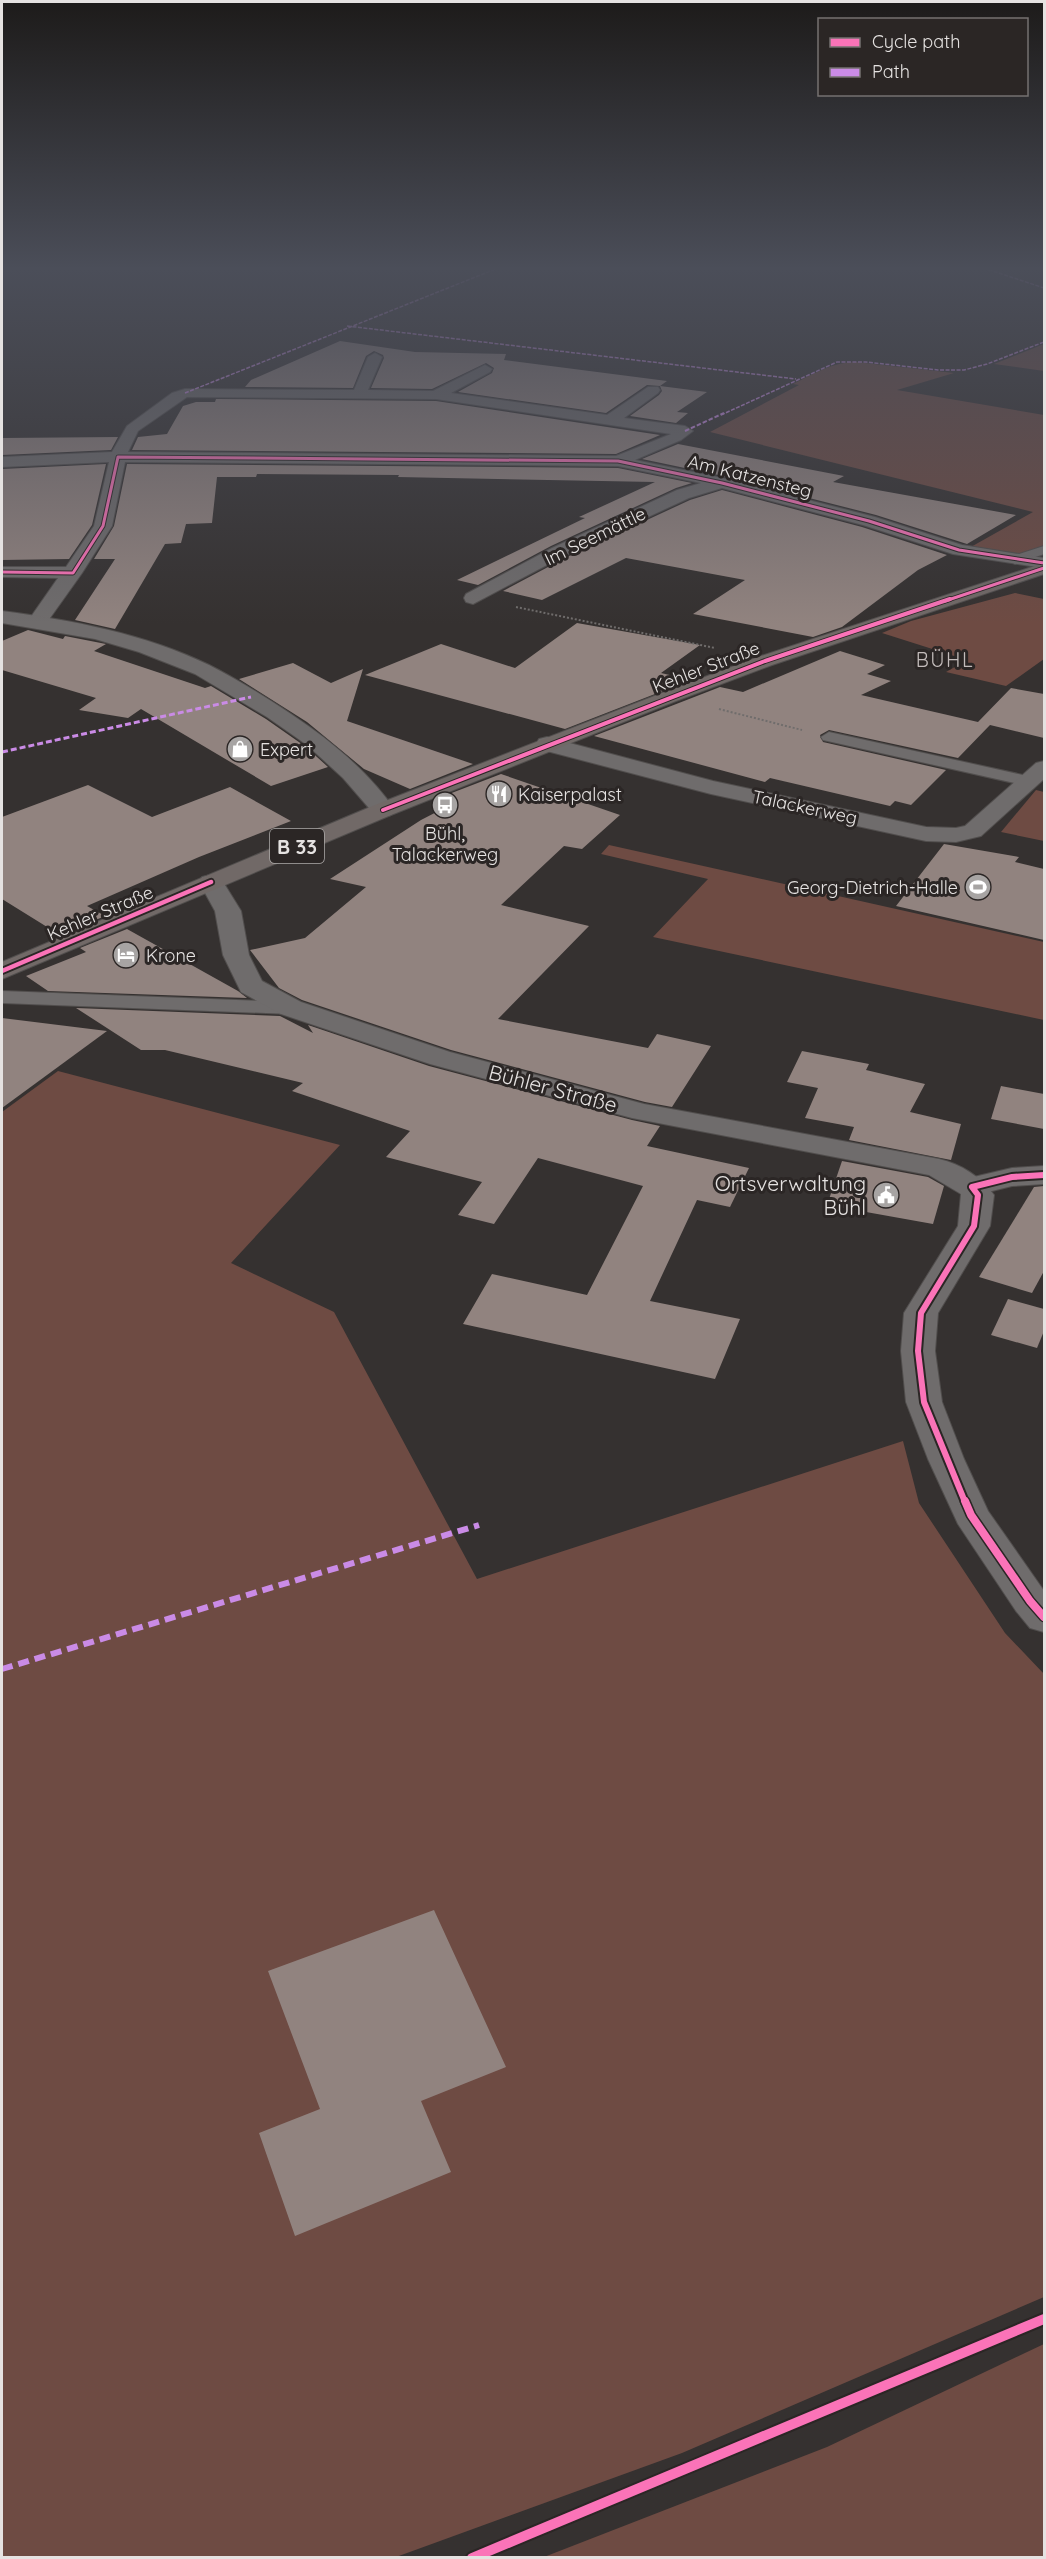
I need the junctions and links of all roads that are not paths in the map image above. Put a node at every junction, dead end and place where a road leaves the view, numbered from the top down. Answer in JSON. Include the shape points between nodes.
{"nodes":[{"id":1,"x":362,"y":385,"type":"edge"},
{"id":2,"x":453,"y":385,"type":"edge"},
{"id":3,"x":653,"y":390,"type":"dead end"},
{"id":4,"x":359,"y":393,"type":"junction"},
{"id":5,"x":436,"y":394,"type":"junction"},
{"id":6,"x":612,"y":419,"type":"junction"},
{"id":7,"x":118,"y":457,"type":"junction"},
{"id":8,"x":618,"y":461,"type":"junction"},
{"id":9,"x":4,"y":466,"type":"edge"},
{"id":10,"x":722,"y":483,"type":"junction"},
{"id":11,"x":1044,"y":550,"type":"edge"},
{"id":12,"x":1015,"y":560,"type":"junction"},
{"id":13,"x":1044,"y":563,"type":"edge"},
{"id":14,"x":1044,"y":568,"type":"edge"},
{"id":15,"x":2,"y":572,"type":"edge"},
{"id":16,"x":73,"y":573,"type":"junction"},
{"id":17,"x":473,"y":598,"type":"road end"},
{"id":18,"x":2,"y":617,"type":"edge"},
{"id":19,"x":38,"y":621,"type":"junction"},
{"id":20,"x":829,"y":737,"type":"road end"},
{"id":21,"x":547,"y":744,"type":"junction"},
{"id":22,"x":1038,"y":775,"type":"edge"},
{"id":23,"x":383,"y":810,"type":"junction"},
{"id":24,"x":211,"y":882,"type":"junction"},
{"id":25,"x":2,"y":971,"type":"edge"},
{"id":26,"x":2,"y":997,"type":"edge"},
{"id":27,"x":291,"y":1008,"type":"junction"},
{"id":28,"x":1044,"y":1175,"type":"edge"},
{"id":29,"x":972,"y":1187,"type":"junction"},
{"id":30,"x":1044,"y":1617,"type":"edge"}],
"edges":[{"from":1,"to":4,"type":"street"},
{"from":2,"to":5,"type":"street"},
{"from":3,"to":6,"type":"street"},
{"from":4,"to":5,"type":"street"},
{"from":4,"to":7,"type":"street","via":[[185,393],[132,429]]},
{"from":5,"to":6,"type":"street"},
{"from":6,"to":8,"type":"street","via":[[685,431]]},
{"from":7,"to":8,"type":"street","name":"Am Katzensteg"},
{"from":7,"to":9,"type":"street","name":"Am Katzensteg"},
{"from":7,"to":16,"type":"street","via":[[104,526]]},
{"from":8,"to":10,"type":"street","name":"Am Katzensteg"},
{"from":10,"to":12,"type":"street","name":"Am Katzensteg","via":[[870,521],[959,550]]},
{"from":10,"to":17,"type":"street","name":"Im Seemättle","via":[[682,494],[558,552]]},
{"from":11,"to":12,"type":"lane"},
{"from":12,"to":13,"type":"street","name":"Am Katzensteg"},
{"from":14,"to":21,"type":"main road","name":"Kehler Straße","number":"B 33","via":[[765,661]]},
{"from":15,"to":16,"type":"street"},
{"from":16,"to":19,"type":"street"},
{"from":18,"to":19,"type":"street"},
{"from":19,"to":23,"type":"street","via":[[123,640],[193,665],[304,731],[368,790]]},
{"from":20,"to":22,"type":"lane"},
{"from":21,"to":22,"type":"street","name":"Talackerweg","via":[[711,787],[926,834],[973,831]]},
{"from":21,"to":23,"type":"main road","name":"Kehler Straße","number":"B 33"},
{"from":23,"to":24,"type":"main road","name":"Kehler Straße","number":"B 33"},
{"from":24,"to":25,"type":"main road","name":"Kehler Straße","number":"B 33"},
{"from":24,"to":27,"type":"street","name":"Bühler Straße","via":[[228,911],[236,955],[251,986]]},
{"from":26,"to":27,"type":"lane"},
{"from":27,"to":29,"type":"street","name":"Bühler Straße","via":[[440,1058],[642,1112],[939,1168]]},
{"from":28,"to":29,"type":"street","via":[[1012,1177]]},
{"from":29,"to":30,"type":"street","via":[[978,1195],[974,1227],[921,1313],[918,1351],[924,1402],[971,1515]]}]}
